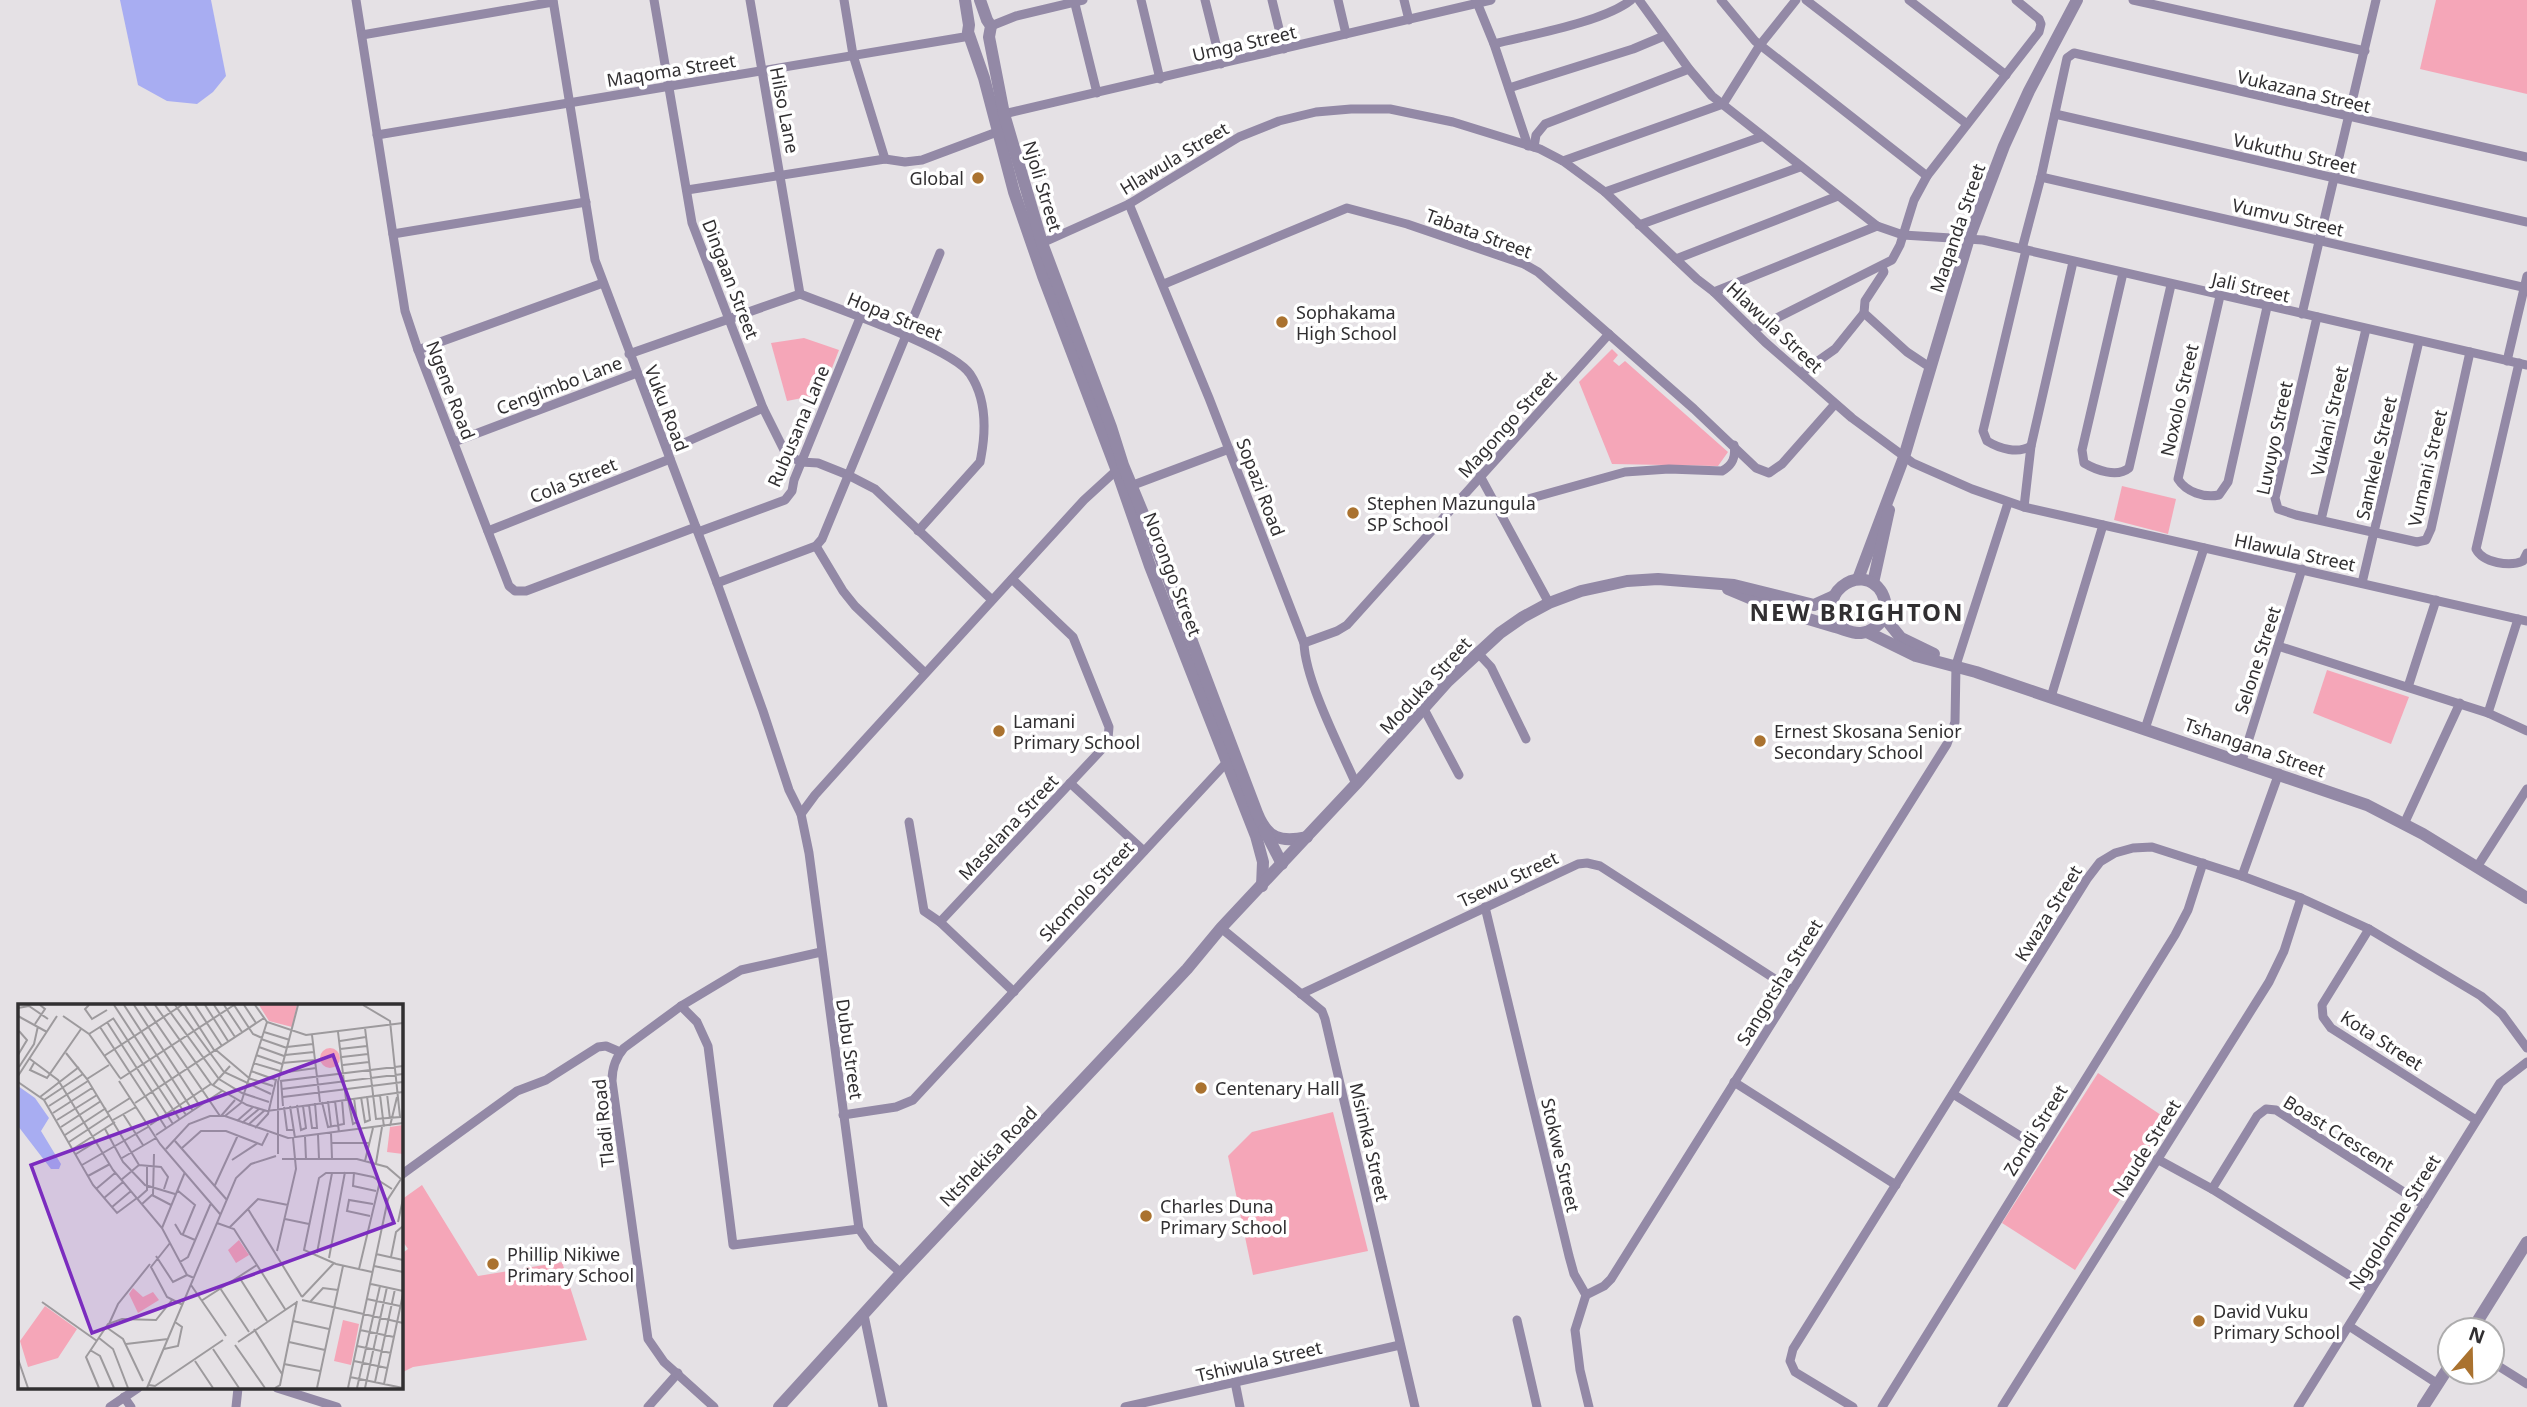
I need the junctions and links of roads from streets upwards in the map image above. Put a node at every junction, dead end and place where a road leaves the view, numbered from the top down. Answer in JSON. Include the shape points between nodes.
{"nodes":[{"id":1,"x":355,"y":0,"type":"edge"},
{"id":2,"x":654,"y":0,"type":"edge"},
{"id":3,"x":750,"y":0,"type":"edge"},
{"id":4,"x":844,"y":0,"type":"edge"},
{"id":5,"x":965,"y":0,"type":"edge"},
{"id":6,"x":980,"y":0,"type":"edge"},
{"id":7,"x":1141,"y":0,"type":"edge"},
{"id":8,"x":1205,"y":0,"type":"edge"},
{"id":9,"x":1272,"y":0,"type":"edge"},
{"id":10,"x":1338,"y":0,"type":"edge"},
{"id":11,"x":1404,"y":0,"type":"edge"},
{"id":12,"x":1490,"y":0,"type":"edge"},
{"id":13,"x":1631,"y":0,"type":"edge"},
{"id":14,"x":1639,"y":0,"type":"edge"},
{"id":15,"x":1721,"y":0,"type":"edge"},
{"id":16,"x":1796,"y":0,"type":"edge"},
{"id":17,"x":1806,"y":0,"type":"edge"},
{"id":18,"x":1909,"y":0,"type":"edge"},
{"id":19,"x":2016,"y":0,"type":"edge"},
{"id":20,"x":2077,"y":0,"type":"edge"},
{"id":21,"x":2133,"y":0,"type":"edge"},
{"id":22,"x":2376,"y":0,"type":"edge"},
{"id":23,"x":553,"y":1,"type":"edge"},
{"id":24,"x":1077,"y":1,"type":"edge"},
{"id":25,"x":1477,"y":2,"type":"edge"},
{"id":26,"x":1409,"y":20,"type":"junction"},
{"id":27,"x":989,"y":28,"type":"junction"},
{"id":28,"x":970,"y":33,"type":"junction"},
{"id":29,"x":1346,"y":34,"type":"junction"},
{"id":30,"x":362,"y":35,"type":"junction"},
{"id":31,"x":1664,"y":36,"type":"junction"},
{"id":32,"x":1494,"y":44,"type":"junction"},
{"id":33,"x":1760,"y":45,"type":"junction"},
{"id":34,"x":1284,"y":49,"type":"junction"},
{"id":35,"x":2365,"y":51,"type":"junction"},
{"id":36,"x":853,"y":55,"type":"junction"},
{"id":37,"x":1221,"y":64,"type":"junction"},
{"id":38,"x":1689,"y":69,"type":"junction"},
{"id":39,"x":761,"y":71,"type":"junction"},
{"id":40,"x":2006,"y":75,"type":"junction"},
{"id":41,"x":1160,"y":79,"type":"junction"},
{"id":42,"x":669,"y":85,"type":"junction"},
{"id":43,"x":1509,"y":88,"type":"junction"},
{"id":44,"x":1097,"y":93,"type":"junction"},
{"id":45,"x":570,"y":103,"type":"junction"},
{"id":46,"x":1723,"y":104,"type":"junction"},
{"id":47,"x":1004,"y":114,"type":"junction"},
{"id":48,"x":2055,"y":114,"type":"junction"},
{"id":49,"x":2349,"y":118,"type":"junction"},
{"id":50,"x":1967,"y":124,"type":"junction"},
{"id":51,"x":997,"y":132,"type":"junction"},
{"id":52,"x":377,"y":135,"type":"junction"},
{"id":53,"x":1762,"y":137,"type":"junction"},
{"id":54,"x":1531,"y":146,"type":"junction"},
{"id":55,"x":2527,"y":158,"type":"edge"},
{"id":56,"x":885,"y":159,"type":"junction"},
{"id":57,"x":1563,"y":161,"type":"junction"},
{"id":58,"x":1800,"y":167,"type":"junction"},
{"id":59,"x":781,"y":174,"type":"junction"},
{"id":60,"x":1927,"y":176,"type":"junction"},
{"id":61,"x":2041,"y":177,"type":"junction"},
{"id":62,"x":2334,"y":179,"type":"junction"},
{"id":63,"x":687,"y":190,"type":"junction"},
{"id":64,"x":1605,"y":192,"type":"junction"},
{"id":65,"x":1838,"y":197,"type":"junction"},
{"id":66,"x":586,"y":202,"type":"junction"},
{"id":67,"x":1129,"y":204,"type":"junction"},
{"id":68,"x":2527,"y":222,"type":"edge"},
{"id":69,"x":1639,"y":225,"type":"junction"},
{"id":70,"x":1877,"y":226,"type":"junction"},
{"id":71,"x":393,"y":234,"type":"junction"},
{"id":72,"x":1903,"y":235,"type":"junction"},
{"id":73,"x":1969,"y":238,"type":"junction"},
{"id":74,"x":2320,"y":240,"type":"junction"},
{"id":75,"x":1042,"y":243,"type":"junction"},
{"id":76,"x":2024,"y":249,"type":"junction"},
{"id":77,"x":940,"y":254,"type":"dead end"},
{"id":78,"x":1676,"y":258,"type":"junction"},
{"id":79,"x":2073,"y":262,"type":"junction"},
{"id":80,"x":1882,"y":267,"type":"junction"},
{"id":81,"x":1047,"y":272,"type":"junction"},
{"id":82,"x":2123,"y":273,"type":"junction"},
{"id":83,"x":2527,"y":276,"type":"edge"},
{"id":84,"x":603,"y":284,"type":"junction"},
{"id":85,"x":1164,"y":284,"type":"junction"},
{"id":86,"x":2171,"y":285,"type":"junction"},
{"id":87,"x":2526,"y":288,"type":"edge"},
{"id":88,"x":1714,"y":292,"type":"junction"},
{"id":89,"x":800,"y":294,"type":"junction"},
{"id":90,"x":2220,"y":296,"type":"junction"},
{"id":91,"x":2267,"y":307,"type":"junction"},
{"id":92,"x":1864,"y":313,"type":"junction"},
{"id":93,"x":2302,"y":314,"type":"junction"},
{"id":94,"x":729,"y":317,"type":"junction"},
{"id":95,"x":2317,"y":317,"type":"junction"},
{"id":96,"x":860,"y":318,"type":"junction"},
{"id":97,"x":2366,"y":329,"type":"junction"},
{"id":98,"x":1753,"y":330,"type":"junction"},
{"id":99,"x":1609,"y":334,"type":"junction"},
{"id":100,"x":905,"y":337,"type":"junction"},
{"id":101,"x":2419,"y":341,"type":"junction"},
{"id":102,"x":418,"y":351,"type":"junction"},
{"id":103,"x":2470,"y":352,"type":"junction"},
{"id":104,"x":629,"y":354,"type":"junction"},
{"id":105,"x":2507,"y":360,"type":"junction"},
{"id":106,"x":2523,"y":364,"type":"edge"},
{"id":107,"x":1931,"y":368,"type":"junction"},
{"id":108,"x":637,"y":373,"type":"junction"},
{"id":109,"x":1801,"y":373,"type":"junction"},
{"id":110,"x":1835,"y":404,"type":"junction"},
{"id":111,"x":763,"y":408,"type":"junction"},
{"id":112,"x":454,"y":442,"type":"junction"},
{"id":113,"x":1734,"y":445,"type":"junction"},
{"id":114,"x":2031,"y":446,"type":"junction"},
{"id":115,"x":1229,"y":449,"type":"junction"},
{"id":116,"x":669,"y":454,"type":"junction"},
{"id":117,"x":1904,"y":457,"type":"junction"},
{"id":118,"x":801,"y":462,"type":"junction"},
{"id":119,"x":1120,"y":468,"type":"junction"},
{"id":120,"x":848,"y":475,"type":"junction"},
{"id":121,"x":1480,"y":476,"type":"junction"},
{"id":122,"x":1896,"y":479,"type":"junction"},
{"id":123,"x":1127,"y":487,"type":"junction"},
{"id":124,"x":2008,"y":503,"type":"junction"},
{"id":125,"x":1499,"y":507,"type":"junction"},
{"id":126,"x":2024,"y":507,"type":"junction"},
{"id":127,"x":2322,"y":520,"type":"junction"},
{"id":128,"x":2103,"y":525,"type":"junction"},
{"id":129,"x":697,"y":530,"type":"junction"},
{"id":130,"x":488,"y":531,"type":"junction"},
{"id":131,"x":918,"y":531,"type":"junction"},
{"id":132,"x":2375,"y":532,"type":"junction"},
{"id":133,"x":816,"y":546,"type":"junction"},
{"id":134,"x":2204,"y":548,"type":"junction"},
{"id":135,"x":2527,"y":552,"type":"edge"},
{"id":136,"x":2302,"y":569,"type":"junction"},
{"id":137,"x":1012,"y":579,"type":"junction"},
{"id":138,"x":1858,"y":579,"type":"junction"},
{"id":139,"x":717,"y":583,"type":"junction"},
{"id":140,"x":1715,"y":583,"type":"junction"},
{"id":141,"x":1873,"y":583,"type":"junction"},
{"id":142,"x":2362,"y":583,"type":"junction"},
{"id":143,"x":1834,"y":596,"type":"junction"},
{"id":144,"x":992,"y":600,"type":"junction"},
{"id":145,"x":2436,"y":600,"type":"junction"},
{"id":146,"x":1549,"y":603,"type":"junction"},
{"id":147,"x":1884,"y":617,"type":"junction"},
{"id":148,"x":2523,"y":620,"type":"edge"},
{"id":149,"x":1845,"y":629,"type":"junction"},
{"id":150,"x":1867,"y":632,"type":"junction"},
{"id":151,"x":1304,"y":643,"type":"junction"},
{"id":152,"x":2278,"y":646,"type":"junction"},
{"id":153,"x":1477,"y":652,"type":"junction"},
{"id":154,"x":1956,"y":665,"type":"junction"},
{"id":155,"x":925,"y":673,"type":"junction"},
{"id":156,"x":2408,"y":687,"type":"junction"},
{"id":157,"x":2051,"y":697,"type":"junction"},
{"id":158,"x":2460,"y":703,"type":"junction"},
{"id":159,"x":1424,"y":709,"type":"junction"},
{"id":160,"x":2488,"y":713,"type":"junction"},
{"id":161,"x":2145,"y":729,"type":"junction"},
{"id":162,"x":2527,"y":731,"type":"edge"},
{"id":163,"x":1526,"y":739,"type":"dead end"},
{"id":164,"x":1228,"y":761,"type":"junction"},
{"id":165,"x":2242,"y":761,"type":"junction"},
{"id":166,"x":2279,"y":773,"type":"junction"},
{"id":167,"x":1459,"y":775,"type":"dead end"},
{"id":168,"x":1070,"y":783,"type":"junction"},
{"id":169,"x":1356,"y":784,"type":"junction"},
{"id":170,"x":2527,"y":789,"type":"edge"},
{"id":171,"x":801,"y":814,"type":"junction"},
{"id":172,"x":909,"y":821,"type":"dead end"},
{"id":173,"x":2404,"y":824,"type":"junction"},
{"id":174,"x":1263,"y":828,"type":"junction"},
{"id":175,"x":1307,"y":836,"type":"junction"},
{"id":176,"x":1144,"y":851,"type":"junction"},
{"id":177,"x":2203,"y":863,"type":"junction"},
{"id":178,"x":1282,"y":864,"type":"junction"},
{"id":179,"x":2477,"y":867,"type":"junction"},
{"id":180,"x":2242,"y":876,"type":"junction"},
{"id":181,"x":1262,"y":886,"type":"junction"},
{"id":182,"x":2301,"y":898,"type":"junction"},
{"id":183,"x":2527,"y":898,"type":"edge"},
{"id":184,"x":1485,"y":908,"type":"junction"},
{"id":185,"x":940,"y":922,"type":"junction"},
{"id":186,"x":1221,"y":928,"type":"junction"},
{"id":187,"x":2369,"y":929,"type":"junction"},
{"id":188,"x":821,"y":952,"type":"junction"},
{"id":189,"x":1792,"y":990,"type":"junction"},
{"id":190,"x":1014,"y":992,"type":"junction"},
{"id":191,"x":1301,"y":994,"type":"junction"},
{"id":192,"x":681,"y":1006,"type":"junction"},
{"id":193,"x":2527,"y":1048,"type":"edge"},
{"id":194,"x":620,"y":1052,"type":"junction"},
{"id":195,"x":2527,"y":1062,"type":"edge"},
{"id":196,"x":1734,"y":1082,"type":"junction"},
{"id":197,"x":1953,"y":1094,"type":"junction"},
{"id":198,"x":843,"y":1115,"type":"junction"},
{"id":199,"x":2476,"y":1120,"type":"junction"},
{"id":200,"x":2041,"y":1149,"type":"junction"},
{"id":201,"x":2157,"y":1159,"type":"junction"},
{"id":202,"x":402,"y":1174,"type":"edge"},
{"id":203,"x":1896,"y":1185,"type":"junction"},
{"id":204,"x":2213,"y":1189,"type":"junction"},
{"id":205,"x":2424,"y":1205,"type":"junction"},
{"id":206,"x":859,"y":1229,"type":"junction"},
{"id":207,"x":2527,"y":1242,"type":"edge"},
{"id":208,"x":901,"y":1273,"type":"junction"},
{"id":209,"x":2371,"y":1289,"type":"junction"},
{"id":210,"x":1586,"y":1295,"type":"junction"},
{"id":211,"x":864,"y":1315,"type":"junction"},
{"id":212,"x":2481,"y":1316,"type":"edge"},
{"id":213,"x":1517,"y":1320,"type":"dead end"},
{"id":214,"x":2349,"y":1326,"type":"junction"},
{"id":215,"x":1400,"y":1345,"type":"junction"},
{"id":216,"x":2506,"y":1371,"type":"edge"},
{"id":217,"x":678,"y":1373,"type":"junction"},
{"id":218,"x":1235,"y":1382,"type":"junction"},
{"id":219,"x":2436,"y":1383,"type":"edge"},
{"id":220,"x":2527,"y":1384,"type":"edge"},
{"id":221,"x":2437,"y":1386,"type":"edge"},
{"id":222,"x":135,"y":1390,"type":"edge"},
{"id":223,"x":286,"y":1390,"type":"edge"},
{"id":224,"x":124,"y":1397,"type":"junction"},
{"id":225,"x":110,"y":1407,"type":"edge"},
{"id":226,"x":131,"y":1407,"type":"edge"},
{"id":227,"x":337,"y":1407,"type":"edge"},
{"id":228,"x":648,"y":1407,"type":"edge"},
{"id":229,"x":714,"y":1407,"type":"edge"},
{"id":230,"x":779,"y":1407,"type":"edge"},
{"id":231,"x":883,"y":1407,"type":"edge"},
{"id":232,"x":1125,"y":1407,"type":"edge"},
{"id":233,"x":1240,"y":1407,"type":"edge"},
{"id":234,"x":1415,"y":1407,"type":"edge"},
{"id":235,"x":1537,"y":1407,"type":"edge"},
{"id":236,"x":1588,"y":1407,"type":"edge"},
{"id":237,"x":1853,"y":1407,"type":"edge"},
{"id":238,"x":1882,"y":1407,"type":"edge"},
{"id":239,"x":2002,"y":1407,"type":"edge"},
{"id":240,"x":2298,"y":1407,"type":"edge"},
{"id":241,"x":2423,"y":1407,"type":"edge"}],
"edges":[{"from":1,"to":30,"type":"street","name":"Ngene Road"},
{"from":2,"to":42,"type":"street","name":"Dingaan Street"},
{"from":3,"to":39,"type":"street","name":"Hilso Lane"},
{"from":4,"to":36,"type":"street"},
{"from":5,"to":28,"type":"street","name":"Njoli Street"},
{"from":6,"to":27,"type":"street"},
{"from":7,"to":41,"type":"street"},
{"from":8,"to":37,"type":"street"},
{"from":9,"to":34,"type":"street"},
{"from":10,"to":29,"type":"street"},
{"from":11,"to":26,"type":"street"},
{"from":12,"to":25,"type":"street","name":"Umga Street"},
{"from":13,"to":32,"type":"street","via":[[1590,19]]},
{"from":14,"to":31,"type":"street","name":"Jali Street"},
{"from":15,"to":33,"type":"street"},
{"from":16,"to":33,"type":"street"},
{"from":17,"to":50,"type":"street"},
{"from":18,"to":40,"type":"street"},
{"from":19,"to":40,"type":"street","via":[[2039,19],[2040,28]]},
{"from":20,"to":73,"type":"street","name":"Maqanda Street","via":[[2029,90]]},
{"from":21,"to":35,"type":"street"},
{"from":22,"to":35,"type":"street"},
{"from":23,"to":30,"type":"street"},
{"from":23,"to":45,"type":"street","name":"Vuku Road"},
{"from":24,"to":27,"type":"street","via":[[1016,16]]},
{"from":24,"to":44,"type":"street"},
{"from":25,"to":26,"type":"street","name":"Umga Street"},
{"from":25,"to":32,"type":"street"},
{"from":26,"to":29,"type":"street","name":"Umga Street"},
{"from":27,"to":28,"type":"street","via":[[979,42]]},
{"from":27,"to":28,"type":"street","via":[[977,19]]},
{"from":27,"to":47,"type":"street"},
{"from":28,"to":36,"type":"street","name":"Maqoma Street"},
{"from":28,"to":51,"type":"street","name":"Njoli Street"},
{"from":29,"to":34,"type":"street","name":"Umga Street"},
{"from":30,"to":52,"type":"street","name":"Ngene Road"},
{"from":31,"to":38,"type":"street","name":"Jali Street"},
{"from":31,"to":43,"type":"street"},
{"from":32,"to":43,"type":"street"},
{"from":33,"to":46,"type":"street"},
{"from":33,"to":60,"type":"street"},
{"from":34,"to":37,"type":"street","name":"Umga Street"},
{"from":35,"to":49,"type":"street"},
{"from":36,"to":39,"type":"street","name":"Maqoma Street"},
{"from":36,"to":56,"type":"street"},
{"from":37,"to":41,"type":"street","name":"Umga Street"},
{"from":38,"to":46,"type":"street","name":"Jali Street"},
{"from":38,"to":54,"type":"street","via":[[1545,124]]},
{"from":39,"to":42,"type":"street","name":"Maqoma Street"},
{"from":39,"to":59,"type":"street","name":"Hilso Lane"},
{"from":40,"to":50,"type":"street"},
{"from":41,"to":44,"type":"street","name":"Umga Street"},
{"from":42,"to":45,"type":"street","name":"Maqoma Street"},
{"from":42,"to":63,"type":"street","name":"Dingaan Street"},
{"from":43,"to":54,"type":"street"},
{"from":44,"to":47,"type":"street","name":"Umga Street"},
{"from":45,"to":52,"type":"street","name":"Maqoma Street"},
{"from":45,"to":66,"type":"street","name":"Vuku Road"},
{"from":46,"to":53,"type":"street","name":"Jali Street"},
{"from":46,"to":57,"type":"street"},
{"from":47,"to":75,"type":"street","name":"Njoli Street"},
{"from":48,"to":49,"type":"street","name":"Vukazana Street","via":[[2067,58],[2074,53]]},
{"from":48,"to":61,"type":"street"},
{"from":48,"to":62,"type":"street","name":"Vukuthu Street"},
{"from":49,"to":55,"type":"street","name":"Vukazana Street"},
{"from":49,"to":62,"type":"street"},
{"from":50,"to":60,"type":"street"},
{"from":51,"to":56,"type":"street","name":"Njoli Street","via":[[922,160]]},
{"from":51,"to":81,"type":"street","name":"Njoli Street","via":[[1013,192]]},
{"from":52,"to":71,"type":"street","name":"Ngene Road"},
{"from":53,"to":58,"type":"street","name":"Jali Street"},
{"from":53,"to":64,"type":"street"},
{"from":54,"to":57,"type":"street","name":"Hlawula Street"},
{"from":54,"to":67,"type":"street","name":"Hlawula Street","via":[[1390,109],[1316,112],[1239,137]]},
{"from":56,"to":59,"type":"street","name":"Njoli Street"},
{"from":57,"to":64,"type":"street","name":"Hlawula Street"},
{"from":58,"to":65,"type":"street","name":"Jali Street"},
{"from":58,"to":69,"type":"street"},
{"from":59,"to":63,"type":"street","name":"Hilso Lane"},
{"from":59,"to":89,"type":"street"},
{"from":60,"to":72,"type":"street"},
{"from":61,"to":74,"type":"street","name":"Vumvu Street"},
{"from":61,"to":76,"type":"street"},
{"from":62,"to":68,"type":"street","name":"Vukuthu Street"},
{"from":62,"to":74,"type":"street"},
{"from":63,"to":94,"type":"street","name":"Dingaan Street","via":[[692,223]]},
{"from":64,"to":69,"type":"street","name":"Hlawula Street"},
{"from":65,"to":70,"type":"street","name":"Jali Street"},
{"from":65,"to":78,"type":"street"},
{"from":66,"to":71,"type":"street"},
{"from":66,"to":84,"type":"street","name":"Vuku Road"},
{"from":67,"to":75,"type":"street","name":"Hlawula Street"},
{"from":67,"to":85,"type":"street","name":"Sopazi Road"},
{"from":69,"to":78,"type":"street","name":"Hlawula Street"},
{"from":70,"to":72,"type":"street","name":"Jali Street"},
{"from":70,"to":88,"type":"street"},
{"from":71,"to":102,"type":"street","name":"Ngene Road","via":[[405,311]]},
{"from":72,"to":73,"type":"street","name":"Jali Street"},
{"from":72,"to":80,"type":"street","via":[[1895,256]]},
{"from":73,"to":76,"type":"street","name":"Jali Street"},
{"from":73,"to":107,"type":"street","name":"Maqanda Street"},
{"from":74,"to":87,"type":"street","name":"Vumvu Street"},
{"from":74,"to":93,"type":"street"},
{"from":75,"to":81,"type":"street","name":"Njoli Street"},
{"from":76,"to":79,"type":"street","name":"Jali Street"},
{"from":76,"to":114,"type":"street","via":[[1983,431],[1987,441],[1999,447],[2022,451]]},
{"from":77,"to":100,"type":"street"},
{"from":78,"to":88,"type":"street","name":"Hlawula Street"},
{"from":79,"to":82,"type":"street","name":"Jali Street"},
{"from":79,"to":114,"type":"street"},
{"from":80,"to":92,"type":"street","via":[[1884,272],[1865,301]]},
{"from":80,"to":98,"type":"street"},
{"from":81,"to":119,"type":"street","name":"Norongo Street","via":[[1111,427]]},
{"from":82,"to":86,"type":"street","name":"Jali Street"},
{"from":82,"to":86,"type":"street","via":[[2082,450],[2084,463],[2096,468],[2120,473],[2129,468]]},
{"from":83,"to":87,"type":"street"},
{"from":84,"to":102,"type":"street"},
{"from":84,"to":104,"type":"street","name":"Vuku Road"},
{"from":85,"to":99,"type":"street","name":"Tabata Street","via":[[1346,208],[1524,264]]},
{"from":85,"to":115,"type":"street","name":"Sopazi Road"},
{"from":86,"to":90,"type":"street","name":"Jali Street"},
{"from":87,"to":105,"type":"street"},
{"from":88,"to":98,"type":"street","name":"Hlawula Street"},
{"from":89,"to":94,"type":"street"},
{"from":89,"to":96,"type":"street","name":"Hopa Street"},
{"from":90,"to":91,"type":"street","name":"Jali Street"},
{"from":90,"to":91,"type":"street","name":"Noxolo Street","via":[[2178,479],[2185,488],[2202,495],[2219,495],[2228,482]]},
{"from":91,"to":93,"type":"street","name":"Jali Street"},
{"from":92,"to":107,"type":"street"},
{"from":92,"to":109,"type":"street","via":[[1835,349]]},
{"from":93,"to":95,"type":"street","name":"Jali Street"},
{"from":94,"to":104,"type":"street"},
{"from":94,"to":111,"type":"street","name":"Dingaan Street"},
{"from":95,"to":97,"type":"street","name":"Jali Street"},
{"from":95,"to":127,"type":"street","name":"Luvuyo Street","via":[[2275,498],[2282,511]]},
{"from":96,"to":100,"type":"street","name":"Hopa Street"},
{"from":96,"to":118,"type":"street","name":"Rubusana Lane"},
{"from":97,"to":101,"type":"street","name":"Jali Street"},
{"from":97,"to":127,"type":"street","name":"Vukani Street"},
{"from":98,"to":109,"type":"street","name":"Hlawula Street"},
{"from":99,"to":113,"type":"street","name":"Tabata Street"},
{"from":99,"to":121,"type":"street","name":"Magongo Street"},
{"from":100,"to":120,"type":"street"},
{"from":100,"to":131,"type":"street","name":"Hopa Street","via":[[946,354],[964,368],[984,410],[980,462]]},
{"from":101,"to":103,"type":"street","name":"Jali Street"},
{"from":101,"to":132,"type":"street","name":"Samkele Street"},
{"from":102,"to":112,"type":"street","name":"Ngene Road"},
{"from":103,"to":105,"type":"street","name":"Jali Street"},
{"from":103,"to":132,"type":"street","name":"Vumani Street","via":[[2428,537],[2417,542]]},
{"from":104,"to":108,"type":"street","name":"Vuku Road"},
{"from":105,"to":106,"type":"street","name":"Jali Street"},
{"from":106,"to":135,"type":"street","via":[[2476,550],[2484,558],[2514,564],[2523,561]]},
{"from":107,"to":117,"type":"street","name":"Maqanda Street"},
{"from":108,"to":112,"type":"street","name":"Cengimbo Lane"},
{"from":108,"to":116,"type":"street","name":"Vuku Road"},
{"from":109,"to":110,"type":"street","name":"Hlawula Street"},
{"from":110,"to":113,"type":"street","name":"Tabata Street","via":[[1769,473],[1756,468]]},
{"from":110,"to":117,"type":"street","name":"Hlawula Street"},
{"from":111,"to":116,"type":"street","name":"Cola Street"},
{"from":111,"to":118,"type":"street","name":"Dingaan Street","via":[[786,454]]},
{"from":112,"to":130,"type":"street","name":"Ngene Road"},
{"from":113,"to":125,"type":"street","via":[[1736,454],[1722,471],[1648,469]]},
{"from":114,"to":126,"type":"street"},
{"from":115,"to":123,"type":"street"},
{"from":115,"to":151,"type":"street","name":"Sopazi Road"},
{"from":116,"to":129,"type":"street","name":"Vuku Road"},
{"from":116,"to":130,"type":"street","name":"Cola Street"},
{"from":117,"to":122,"type":"street","name":"Maqanda Street"},
{"from":117,"to":124,"type":"street","name":"Hlawula Street"},
{"from":118,"to":120,"type":"street","via":[[818,463]]},
{"from":118,"to":129,"type":"street","name":"Rubusana Lane","via":[[785,500]]},
{"from":119,"to":123,"type":"street","name":"Norongo Street"},
{"from":119,"to":137,"type":"street"},
{"from":120,"to":131,"type":"street","via":[[880,493]]},
{"from":120,"to":133,"type":"street"},
{"from":121,"to":125,"type":"street"},
{"from":121,"to":151,"type":"street","name":"Magongo Street","via":[[1347,625]]},
{"from":122,"to":138,"type":"street","name":"Maqanda Street"},
{"from":122,"to":141,"type":"street","name":"Maqanda Street"},
{"from":123,"to":164,"type":"street","name":"Norongo Street","via":[[1150,566]]},
{"from":123,"to":174,"type":"street","name":"Norongo Street"},
{"from":124,"to":126,"type":"street","name":"Hlawula Street"},
{"from":124,"to":154,"type":"street","name":"Sangotsha Street"},
{"from":125,"to":146,"type":"street"},
{"from":126,"to":128,"type":"street","name":"Hlawula Street"},
{"from":127,"to":132,"type":"street","name":"Luvuyo Street"},
{"from":128,"to":134,"type":"street","name":"Hlawula Street"},
{"from":128,"to":157,"type":"street"},
{"from":129,"to":130,"type":"street","name":"Ngene Road","via":[[522,592],[509,586]]},
{"from":129,"to":139,"type":"street","name":"Vuku Road"},
{"from":131,"to":144,"type":"street"},
{"from":132,"to":142,"type":"street","name":"Samkele Street"},
{"from":133,"to":139,"type":"street"},
{"from":133,"to":155,"type":"street","via":[[855,606]]},
{"from":134,"to":136,"type":"street","name":"Hlawula Street"},
{"from":134,"to":161,"type":"street"},
{"from":136,"to":142,"type":"street","name":"Hlawula Street"},
{"from":136,"to":152,"type":"street","name":"Selone Street"},
{"from":137,"to":144,"type":"street"},
{"from":137,"to":168,"type":"street","name":"Maselana Street","via":[[1073,637],[1109,727],[1104,747]]},
{"from":138,"to":141,"type":"street"},
{"from":138,"to":143,"type":"street","via":[[1844,584]]},
{"from":139,"to":171,"type":"street","name":"Vuku Road"},
{"from":140,"to":143,"type":"street","name":"Moduka Street","via":[[1814,605]]},
{"from":140,"to":146,"type":"street","name":"Moduka Street","via":[[1627,581]]},
{"from":140,"to":149,"type":"street","name":"Moduka Street"},
{"from":141,"to":147,"type":"street","via":[[1883,594]]},
{"from":142,"to":145,"type":"street","name":"Hlawula Street"},
{"from":143,"to":149,"type":"street","via":[[1832,611]]},
{"from":144,"to":155,"type":"street"},
{"from":145,"to":148,"type":"street","name":"Hlawula Street"},
{"from":145,"to":156,"type":"street"},
{"from":146,"to":153,"type":"street","name":"Moduka Street","via":[[1510,625]]},
{"from":147,"to":150,"type":"street"},
{"from":147,"to":154,"type":"street","name":"Tshangana Street","via":[[1901,638]]},
{"from":148,"to":160,"type":"street"},
{"from":149,"to":150,"type":"street"},
{"from":150,"to":154,"type":"street","name":"Tshangana Street","via":[[1916,656]]},
{"from":151,"to":169,"type":"street","name":"Sopazi Road","via":[[1325,714]]},
{"from":152,"to":156,"type":"street"},
{"from":152,"to":165,"type":"street","name":"Selone Street"},
{"from":153,"to":159,"type":"street","name":"Moduka Street"},
{"from":153,"to":163,"type":"street","via":[[1491,667]]},
{"from":154,"to":157,"type":"street","name":"Tshangana Street"},
{"from":154,"to":189,"type":"street","name":"Sangotsha Street","via":[[1955,722],[1947,744]]},
{"from":155,"to":171,"type":"street"},
{"from":156,"to":158,"type":"street"},
{"from":157,"to":161,"type":"street","name":"Tshangana Street"},
{"from":158,"to":160,"type":"street"},
{"from":158,"to":173,"type":"street"},
{"from":159,"to":167,"type":"street"},
{"from":159,"to":169,"type":"street","name":"Moduka Street"},
{"from":160,"to":162,"type":"street"},
{"from":161,"to":165,"type":"street","name":"Tshangana Street"},
{"from":164,"to":176,"type":"street","name":"Skomolo Street"},
{"from":164,"to":181,"type":"street","name":"Norongo Street","via":[[1262,855]]},
{"from":165,"to":166,"type":"street","name":"Tshangana Street"},
{"from":166,"to":173,"type":"street","name":"Tshangana Street","via":[[2367,805]]},
{"from":166,"to":180,"type":"street"},
{"from":168,"to":176,"type":"street"},
{"from":168,"to":185,"type":"street","name":"Maselana Street"},
{"from":169,"to":175,"type":"street","name":"Moduka Street"},
{"from":170,"to":179,"type":"street"},
{"from":171,"to":188,"type":"street","name":"Dubu Street"},
{"from":172,"to":185,"type":"street","via":[[925,911]]},
{"from":173,"to":179,"type":"street","name":"Tshangana Street"},
{"from":174,"to":175,"type":"street","via":[[1285,840]]},
{"from":174,"to":178,"type":"street","name":"Norongo Street"},
{"from":175,"to":178,"type":"street","name":"Moduka Street"},
{"from":176,"to":190,"type":"street","name":"Skomolo Street"},
{"from":177,"to":180,"type":"street","name":"Kwaza Street"},
{"from":177,"to":197,"type":"street","name":"Kwaza Street","via":[[2143,847],[2123,849],[2100,862]]},
{"from":177,"to":200,"type":"street","name":"Zondi Street","via":[[2175,935]]},
{"from":178,"to":181,"type":"street","name":"Moduka Street"},
{"from":179,"to":183,"type":"street","name":"Tshangana Street"},
{"from":180,"to":182,"type":"street","name":"Kwaza Street"},
{"from":181,"to":186,"type":"street","name":"Moduka Street"},
{"from":182,"to":187,"type":"street","name":"Kwaza Street"},
{"from":182,"to":201,"type":"street","name":"Naude Street","via":[[2269,982]]},
{"from":184,"to":189,"type":"street","name":"Tsewu Street","via":[[1578,864],[1594,864]]},
{"from":184,"to":191,"type":"street","name":"Tsewu Street"},
{"from":184,"to":210,"type":"street","name":"Stokwe Street","via":[[1563,1234],[1574,1274]]},
{"from":185,"to":190,"type":"street"},
{"from":186,"to":191,"type":"street","name":"Msimka Street"},
{"from":186,"to":208,"type":"street","name":"Ntshekisa Road"},
{"from":187,"to":193,"type":"street","name":"Kwaza Street","via":[[2494,1005]]},
{"from":187,"to":199,"type":"street","name":"Kota Street","via":[[2322,1005],[2323,1017],[2331,1028]]},
{"from":188,"to":192,"type":"street","via":[[740,970]]},
{"from":188,"to":198,"type":"street","name":"Dubu Street"},
{"from":189,"to":196,"type":"street","name":"Sangotsha Street"},
{"from":190,"to":198,"type":"street","name":"Skomolo Street","via":[[909,1103]]},
{"from":191,"to":215,"type":"street","name":"Msimka Street","via":[[1325,1019]]},
{"from":192,"to":194,"type":"street"},
{"from":192,"to":206,"type":"street","via":[[697,1022],[708,1046],[733,1245]]},
{"from":194,"to":202,"type":"street","via":[[598,1047],[546,1080],[517,1091]]},
{"from":194,"to":217,"type":"street","name":"Tladi Road","via":[[612,1081],[646,1331],[655,1351]]},
{"from":195,"to":199,"type":"street","name":"Ngqolombe Street","via":[[2500,1083]]},
{"from":196,"to":203,"type":"street"},
{"from":196,"to":210,"type":"street","name":"Sangotsha Street","via":[[1611,1279]]},
{"from":197,"to":200,"type":"street"},
{"from":197,"to":203,"type":"street","name":"Kwaza Street"},
{"from":198,"to":206,"type":"street","name":"Dubu Street"},
{"from":199,"to":205,"type":"street","name":"Ngqolombe Street"},
{"from":200,"to":238,"type":"street","name":"Zondi Street"},
{"from":201,"to":204,"type":"street"},
{"from":201,"to":239,"type":"street","name":"Naude Street"},
{"from":203,"to":237,"type":"street","name":"Kwaza Street","via":[[1793,1349],[1790,1361],[1796,1372]]},
{"from":204,"to":205,"type":"street","name":"Boast Crescent","via":[[2257,1116],[2269,1108]]},
{"from":204,"to":209,"type":"street"},
{"from":205,"to":209,"type":"street","name":"Ngqolombe Street"},
{"from":206,"to":208,"type":"street"},
{"from":207,"to":212,"type":"street"},
{"from":208,"to":211,"type":"street","name":"Ntshekisa Road"},
{"from":209,"to":214,"type":"street","name":"Ngqolombe Street"},
{"from":210,"to":236,"type":"street","via":[[1575,1330]]},
{"from":211,"to":230,"type":"street","name":"Ntshekisa Road"},
{"from":211,"to":231,"type":"street"},
{"from":213,"to":235,"type":"street"},
{"from":214,"to":219,"type":"street"},
{"from":214,"to":240,"type":"street","name":"Ngqolombe Street"},
{"from":215,"to":218,"type":"street","name":"Tshiwula Street"},
{"from":215,"to":234,"type":"street","name":"Msimka Street"},
{"from":216,"to":220,"type":"street"},
{"from":217,"to":228,"type":"street"},
{"from":217,"to":229,"type":"street","name":"Tladi Road"},
{"from":218,"to":232,"type":"street","name":"Tshiwula Street"},
{"from":218,"to":233,"type":"street"},
{"from":221,"to":241,"type":"street"},
{"from":222,"to":224,"type":"street"},
{"from":223,"to":227,"type":"street"},
{"from":224,"to":225,"type":"street"},
{"from":224,"to":226,"type":"street"}]}
